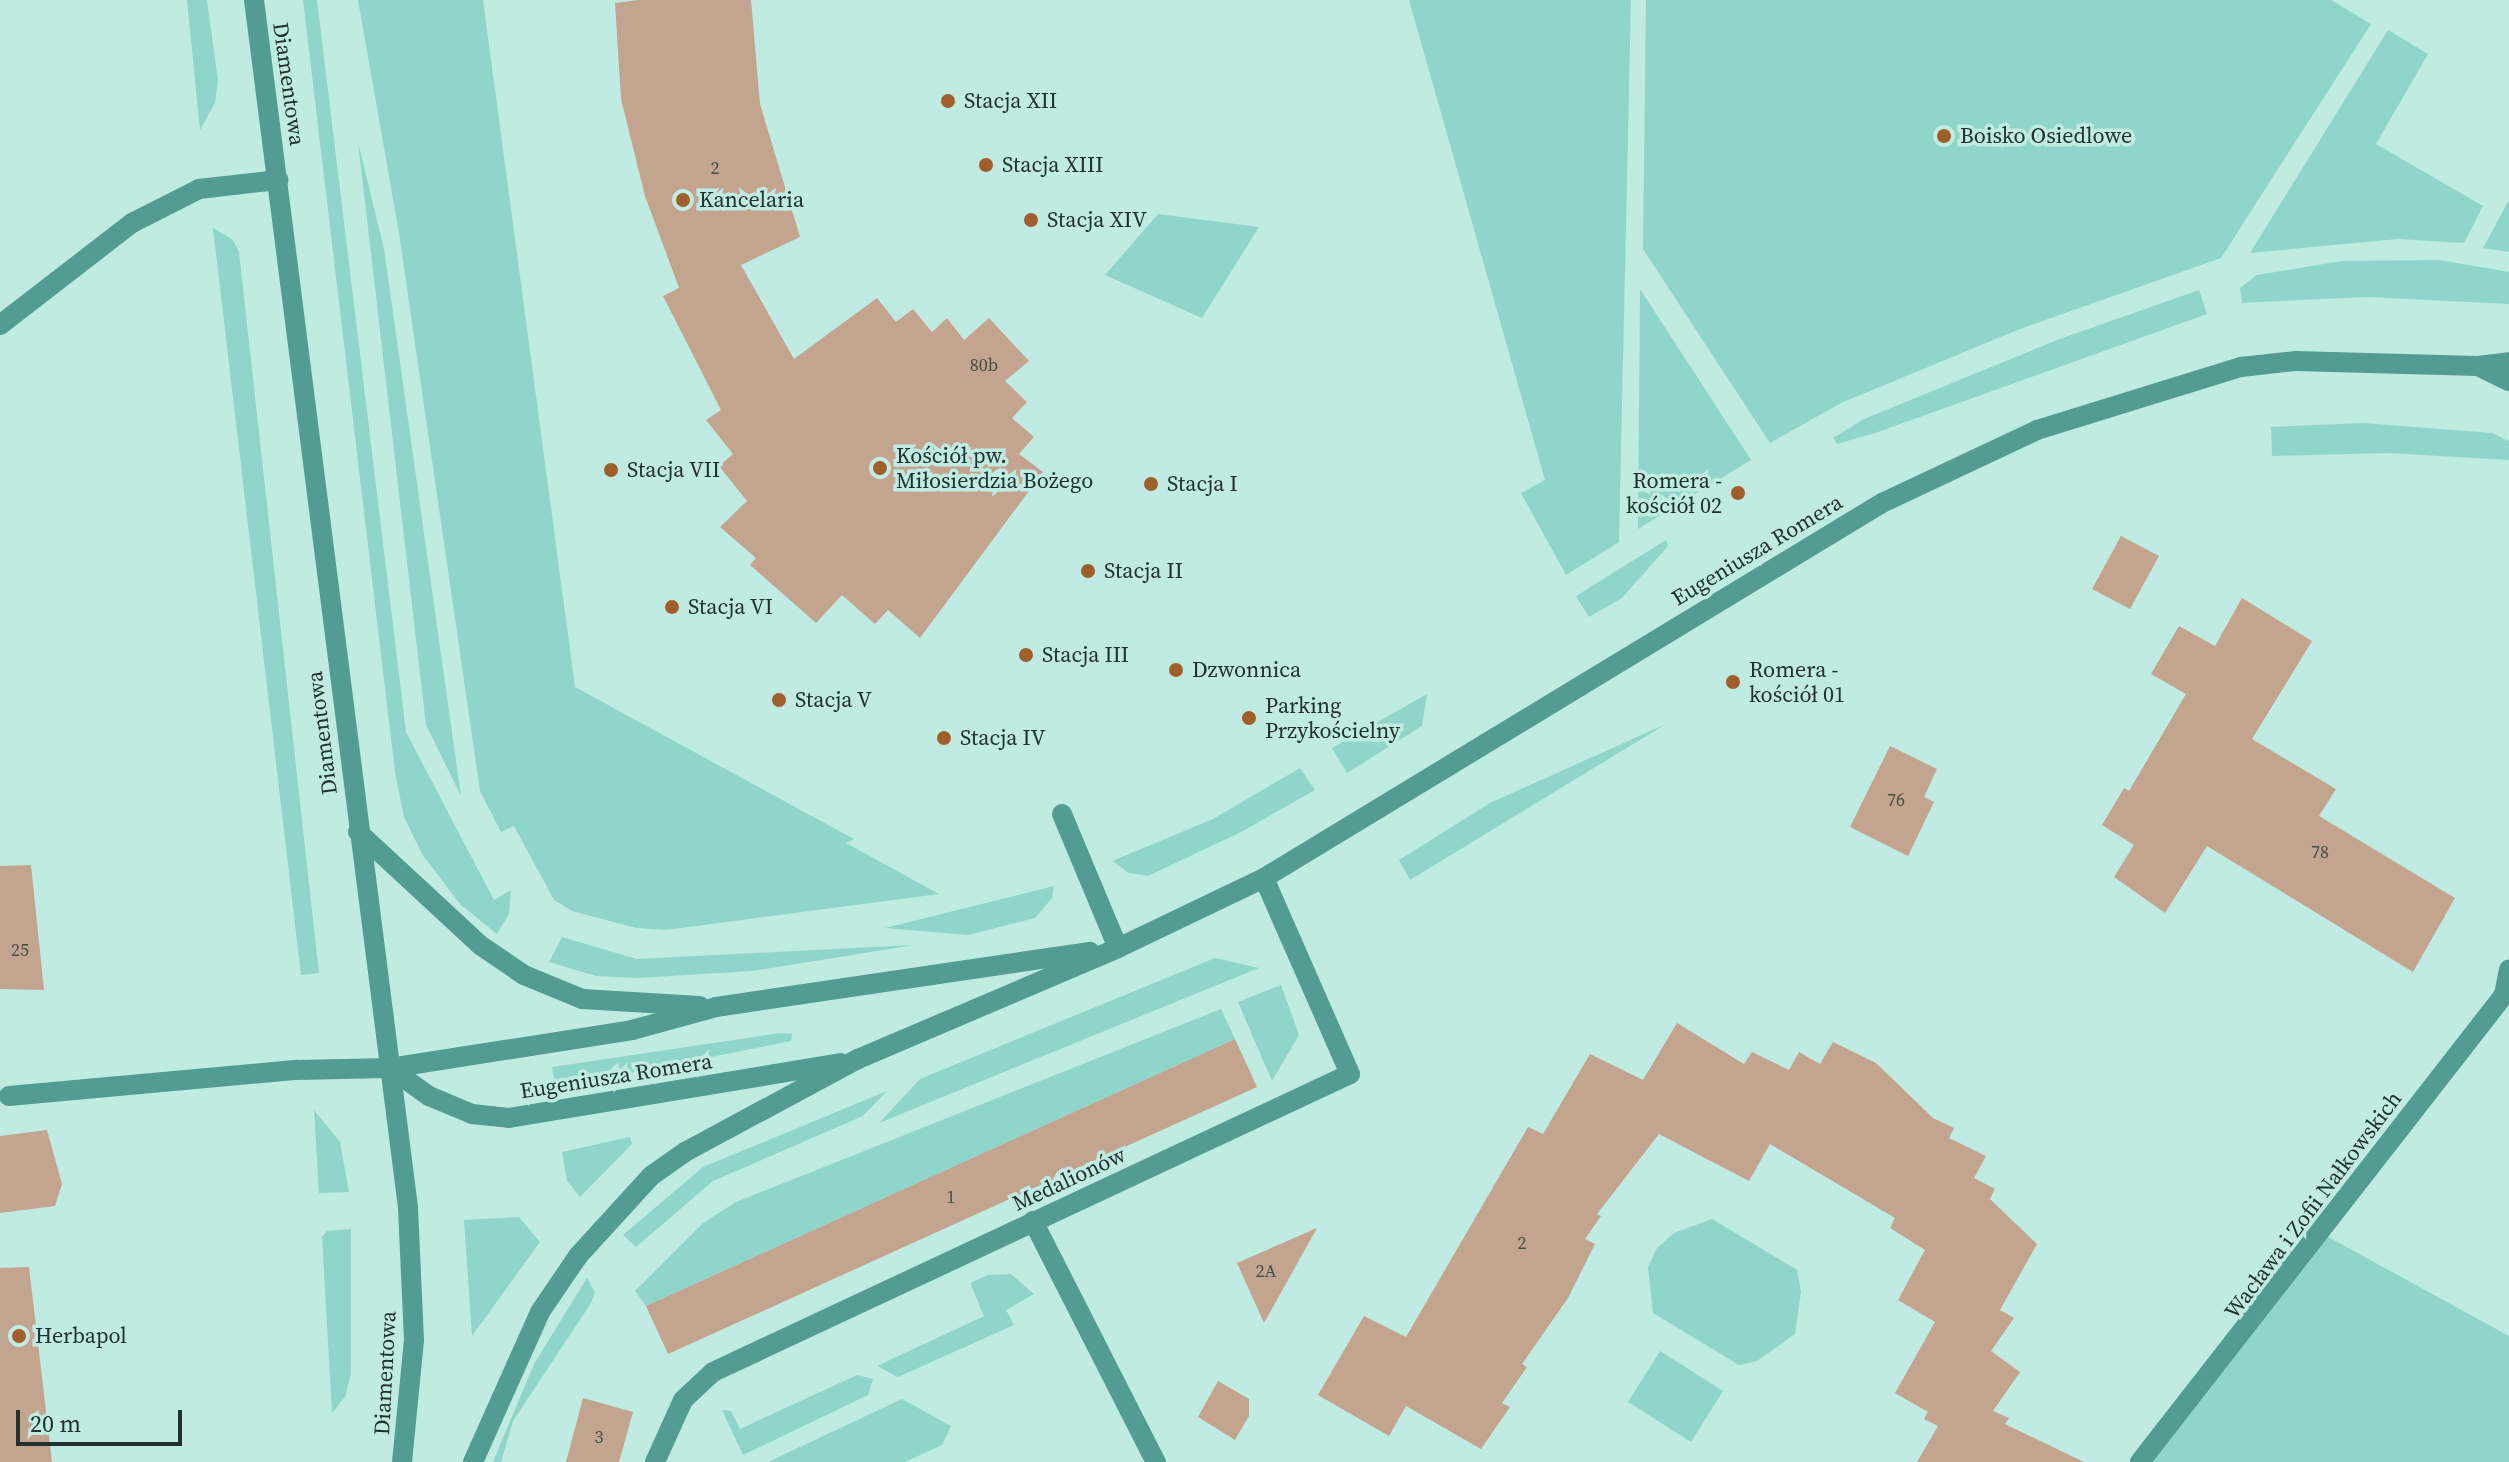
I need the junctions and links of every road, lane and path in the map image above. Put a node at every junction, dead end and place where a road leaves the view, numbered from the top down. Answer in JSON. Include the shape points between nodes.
{"nodes":[{"id":1,"x":254,"y":0,"type":"edge"},
{"id":2,"x":278,"y":180,"type":"junction"},
{"id":3,"x":0,"y":325,"type":"edge"},
{"id":4,"x":2509,"y":362,"type":"edge"},
{"id":5,"x":2478,"y":366,"type":"junction"},
{"id":6,"x":2509,"y":381,"type":"edge"},
{"id":7,"x":1062,"y":814,"type":"dead end"},
{"id":8,"x":358,"y":832,"type":"junction"},
{"id":9,"x":1264,"y":878,"type":"junction"},
{"id":10,"x":1118,"y":948,"type":"junction"},
{"id":11,"x":2509,"y":969,"type":"edge"},
{"id":12,"x":716,"y":1007,"type":"junction"},
{"id":13,"x":858,"y":1059,"type":"junction"},
{"id":14,"x":390,"y":1068,"type":"junction"},
{"id":15,"x":9,"y":1096,"type":"dead end"},
{"id":16,"x":1033,"y":1221,"type":"junction"},
{"id":17,"x":402,"y":1462,"type":"edge"},
{"id":18,"x":473,"y":1462,"type":"edge"},
{"id":19,"x":655,"y":1462,"type":"edge"},
{"id":20,"x":1156,"y":1462,"type":"edge"},
{"id":21,"x":2140,"y":1462,"type":"edge"}],
"edges":[{"from":1,"to":2,"type":"street","name":"Diamentowa"},
{"from":2,"to":3,"type":"street","via":[[199,189],[132,223]]},
{"from":2,"to":8,"type":"street","name":"Diamentowa"},
{"from":4,"to":5,"type":"street","name":"Eugeniusza Romera"},
{"from":5,"to":6,"type":"street","name":"Eugeniusza Romera"},
{"from":5,"to":9,"type":"street","name":"Eugeniusza Romera","via":[[2340,360],[2241,367],[2037,430],[1882,503]]},
{"from":7,"to":10,"type":"street"},
{"from":8,"to":12,"type":"street","name":"Eugeniusza Romera","via":[[480,945],[524,975],[582,999]]},
{"from":8,"to":14,"type":"street","name":"Diamentowa"},
{"from":9,"to":10,"type":"street","name":"Eugeniusza Romera"},
{"from":9,"to":16,"type":"street","name":"Medalionów","via":[[1350,1074]]},
{"from":10,"to":12,"type":"street","name":"Eugeniusza Romera"},
{"from":10,"to":13,"type":"street","name":"Eugeniusza Romera"},
{"from":11,"to":21,"type":"street","name":"Wacława i Zofii Nałkowskich","via":[[2504,995]]},
{"from":12,"to":14,"type":"street","name":"Eugeniusza Romera","via":[[632,1030]]},
{"from":13,"to":14,"type":"street","name":"Eugeniusza Romera","via":[[509,1118],[457,1108],[429,1096]]},
{"from":13,"to":18,"type":"street","name":"Eugeniusza Romera","via":[[685,1152],[613,1214],[540,1312]]},
{"from":14,"to":15,"type":"street","via":[[297,1070]]},
{"from":14,"to":17,"type":"street","name":"Diamentowa","via":[[408,1208],[414,1340]]},
{"from":16,"to":19,"type":"street","name":"Medalionów","via":[[713,1372],[683,1400]]},
{"from":16,"to":20,"type":"street"}]}
